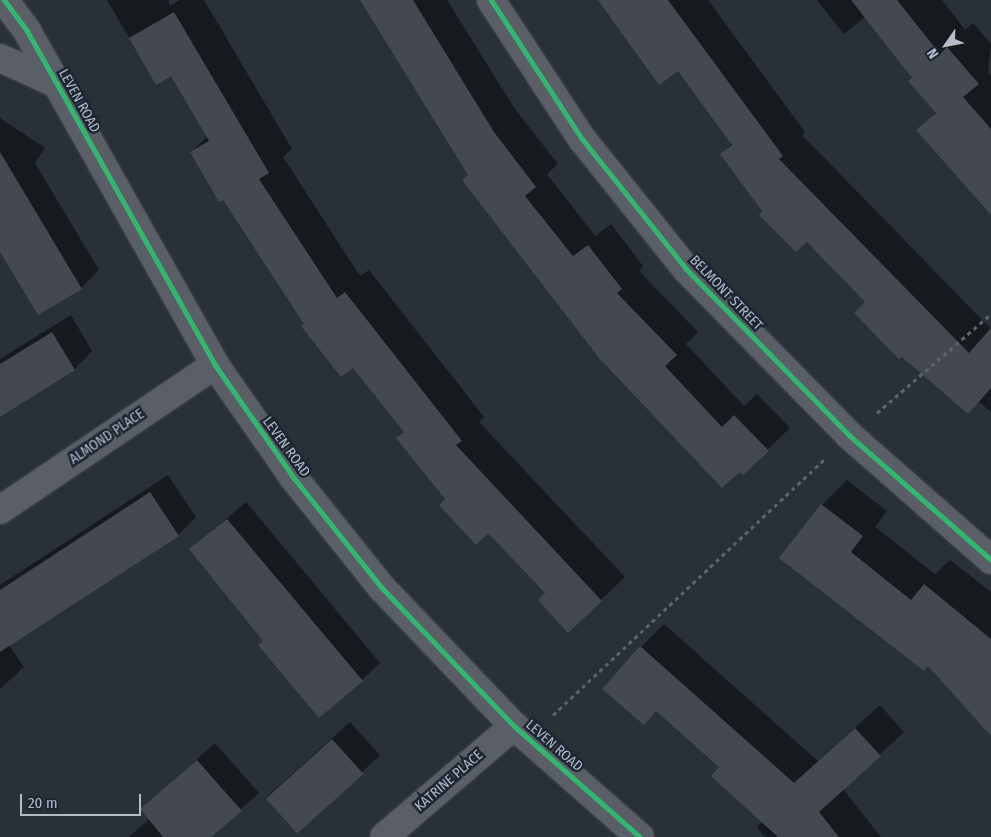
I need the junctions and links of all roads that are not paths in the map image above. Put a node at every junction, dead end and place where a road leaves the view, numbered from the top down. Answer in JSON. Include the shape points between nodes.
{"nodes":[{"id":1,"x":4,"y":0,"type":"edge"},
{"id":2,"x":491,"y":0,"type":"edge"},
{"id":3,"x":0,"y":58,"type":"edge"},
{"id":4,"x":57,"y":84,"type":"junction"},
{"id":5,"x":215,"y":365,"type":"junction"},
{"id":6,"x":0,"y":510,"type":"edge"},
{"id":7,"x":991,"y":560,"type":"edge"},
{"id":8,"x":521,"y":732,"type":"junction"},
{"id":9,"x":384,"y":837,"type":"edge"},
{"id":10,"x":640,"y":837,"type":"edge"}],
"edges":[{"from":1,"to":4,"type":"street","name":"LEVEN ROAD"},
{"from":2,"to":7,"type":"street","name":"BELMONT STREET","via":[[582,139],[686,269],[850,436]]},
{"from":3,"to":4,"type":"street"},
{"from":4,"to":5,"type":"street","name":"LEVEN ROAD"},
{"from":5,"to":6,"type":"street","name":"ALMOND PLACE"},
{"from":5,"to":8,"type":"street","name":"LEVEN ROAD","via":[[293,477],[382,588]]},
{"from":8,"to":9,"type":"street","name":"KATRINE PLACE"},
{"from":8,"to":10,"type":"street","name":"LEVEN ROAD"}]}
